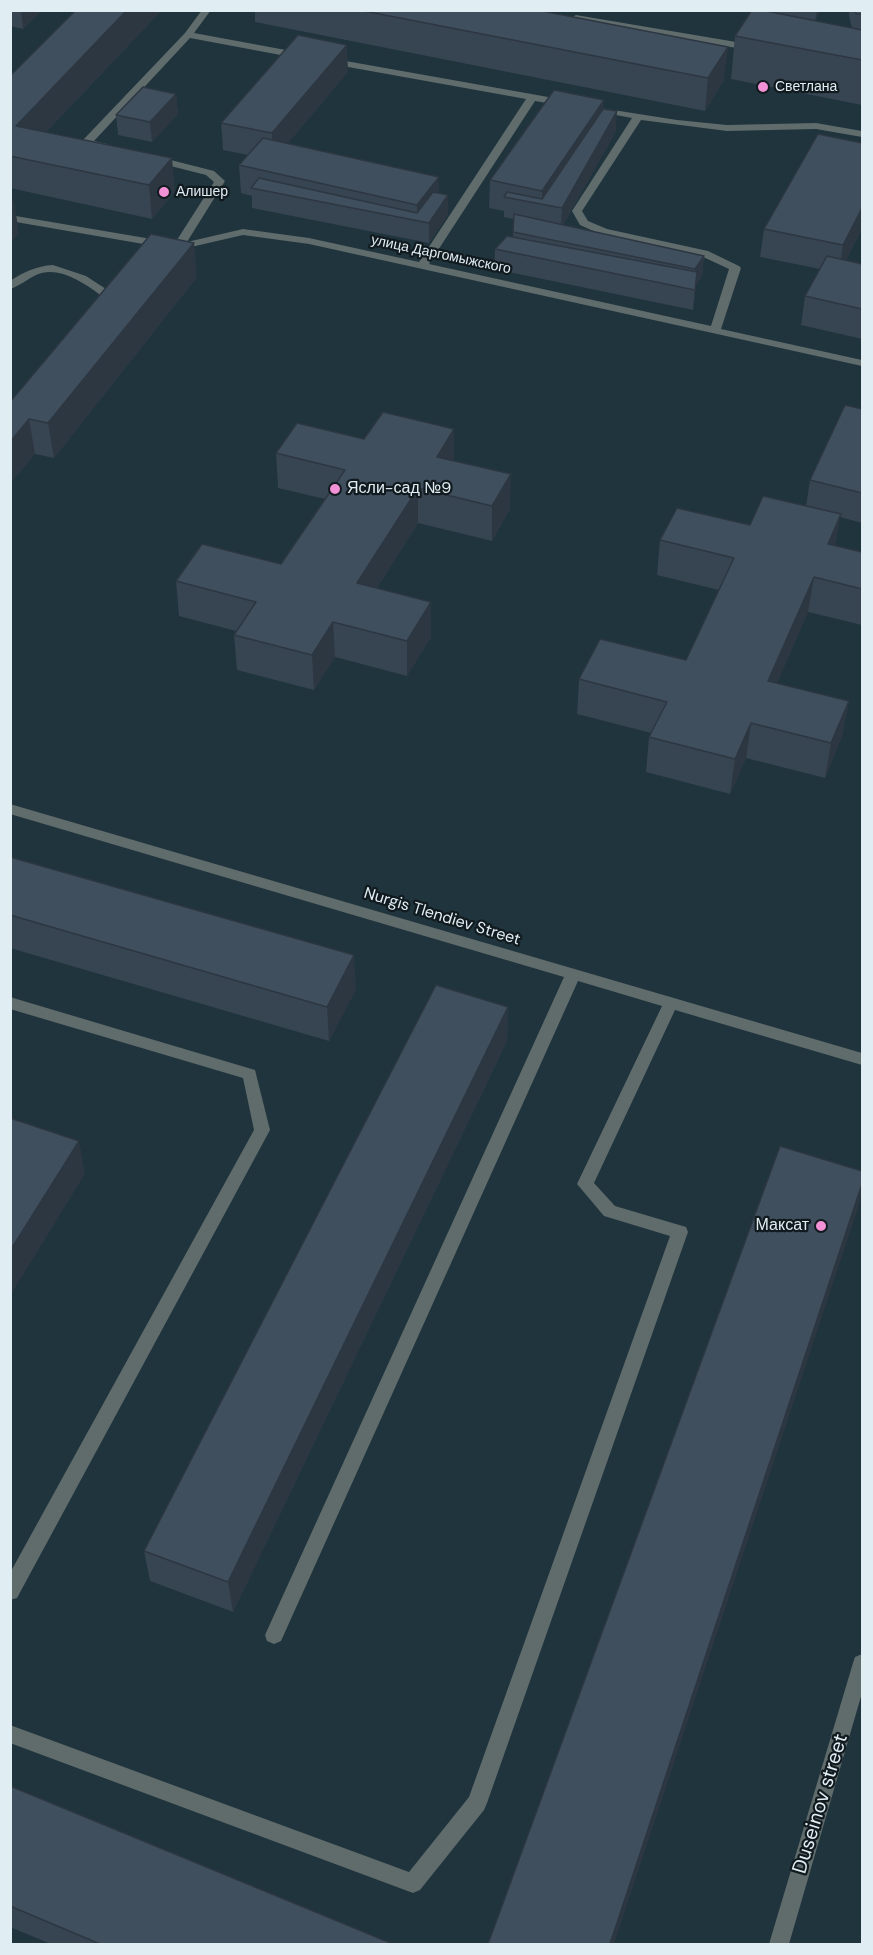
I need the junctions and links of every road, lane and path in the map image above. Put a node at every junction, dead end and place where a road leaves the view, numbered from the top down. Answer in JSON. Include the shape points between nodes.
{"nodes":[{"id":1,"x":207,"y":10,"type":"edge"},
{"id":2,"x":564,"y":16,"type":"edge"},
{"id":3,"x":188,"y":35,"type":"junction"},
{"id":4,"x":771,"y":51,"type":"edge"},
{"id":5,"x":532,"y":97,"type":"junction"},
{"id":6,"x":579,"y":105,"type":"edge"},
{"id":7,"x":591,"y":107,"type":"edge"},
{"id":8,"x":638,"y":116,"type":"junction"},
{"id":9,"x":862,"y":134,"type":"edge"},
{"id":10,"x":109,"y":148,"type":"edge"},
{"id":11,"x":143,"y":156,"type":"edge"},
{"id":12,"x":10,"y":218,"type":"edge"},
{"id":13,"x":178,"y":247,"type":"junction"},
{"id":14,"x":422,"y":266,"type":"junction"},
{"id":15,"x":10,"y":286,"type":"edge"},
{"id":16,"x":95,"y":316,"type":"edge"},
{"id":17,"x":715,"y":330,"type":"junction"},
{"id":18,"x":862,"y":363,"type":"edge"},
{"id":19,"x":10,"y":809,"type":"edge"},
{"id":20,"x":573,"y":975,"type":"junction"},
{"id":21,"x":10,"y":1003,"type":"edge"},
{"id":22,"x":670,"y":1004,"type":"junction"},
{"id":23,"x":862,"y":1059,"type":"edge"},
{"id":24,"x":10,"y":1592,"type":"edge"},
{"id":25,"x":274,"y":1635,"type":"dead end"},
{"id":26,"x":862,"y":1663,"type":"edge"},
{"id":27,"x":10,"y":1734,"type":"edge"},
{"id":28,"x":779,"y":1944,"type":"edge"}],
"edges":[{"from":1,"to":3,"type":"street"},
{"from":2,"to":4,"type":"street"},
{"from":3,"to":5,"type":"street"},
{"from":3,"to":10,"type":"street","via":[[87,142]]},
{"from":5,"to":6,"type":"street"},
{"from":5,"to":14,"type":"street"},
{"from":7,"to":8,"type":"street"},
{"from":8,"to":9,"type":"street","via":[[727,128],[816,126]]},
{"from":8,"to":17,"type":"street","via":[[577,211],[584,223],[604,232],[704,253],[735,268]]},
{"from":11,"to":13,"type":"street","via":[[210,173],[220,181]]},
{"from":12,"to":13,"type":"street","name":"улица Даргомыжского"},
{"from":13,"to":14,"type":"street","name":"улица Даргомыжского","via":[[243,232],[309,241]]},
{"from":14,"to":17,"type":"street","name":"улица Даргомыжского"},
{"from":15,"to":16,"type":"street","via":[[37,270],[60,270],[88,280],[105,293],[103,308]]},
{"from":17,"to":18,"type":"street","name":"улица Даргомыжского"},
{"from":19,"to":20,"type":"street","name":"Nurgis Tlendiev Street"},
{"from":20,"to":22,"type":"street","name":"Nurgis Tlendiev Street"},
{"from":20,"to":25,"type":"street"},
{"from":21,"to":24,"type":"street","via":[[250,1074],[262,1130]]},
{"from":22,"to":23,"type":"street","name":"Nurgis Tlendiev Street"},
{"from":22,"to":27,"type":"street","via":[[585,1184],[610,1211],[680,1232],[477,1803],[413,1883]]},
{"from":26,"to":28,"type":"street","name":"Duseinov street"}]}
